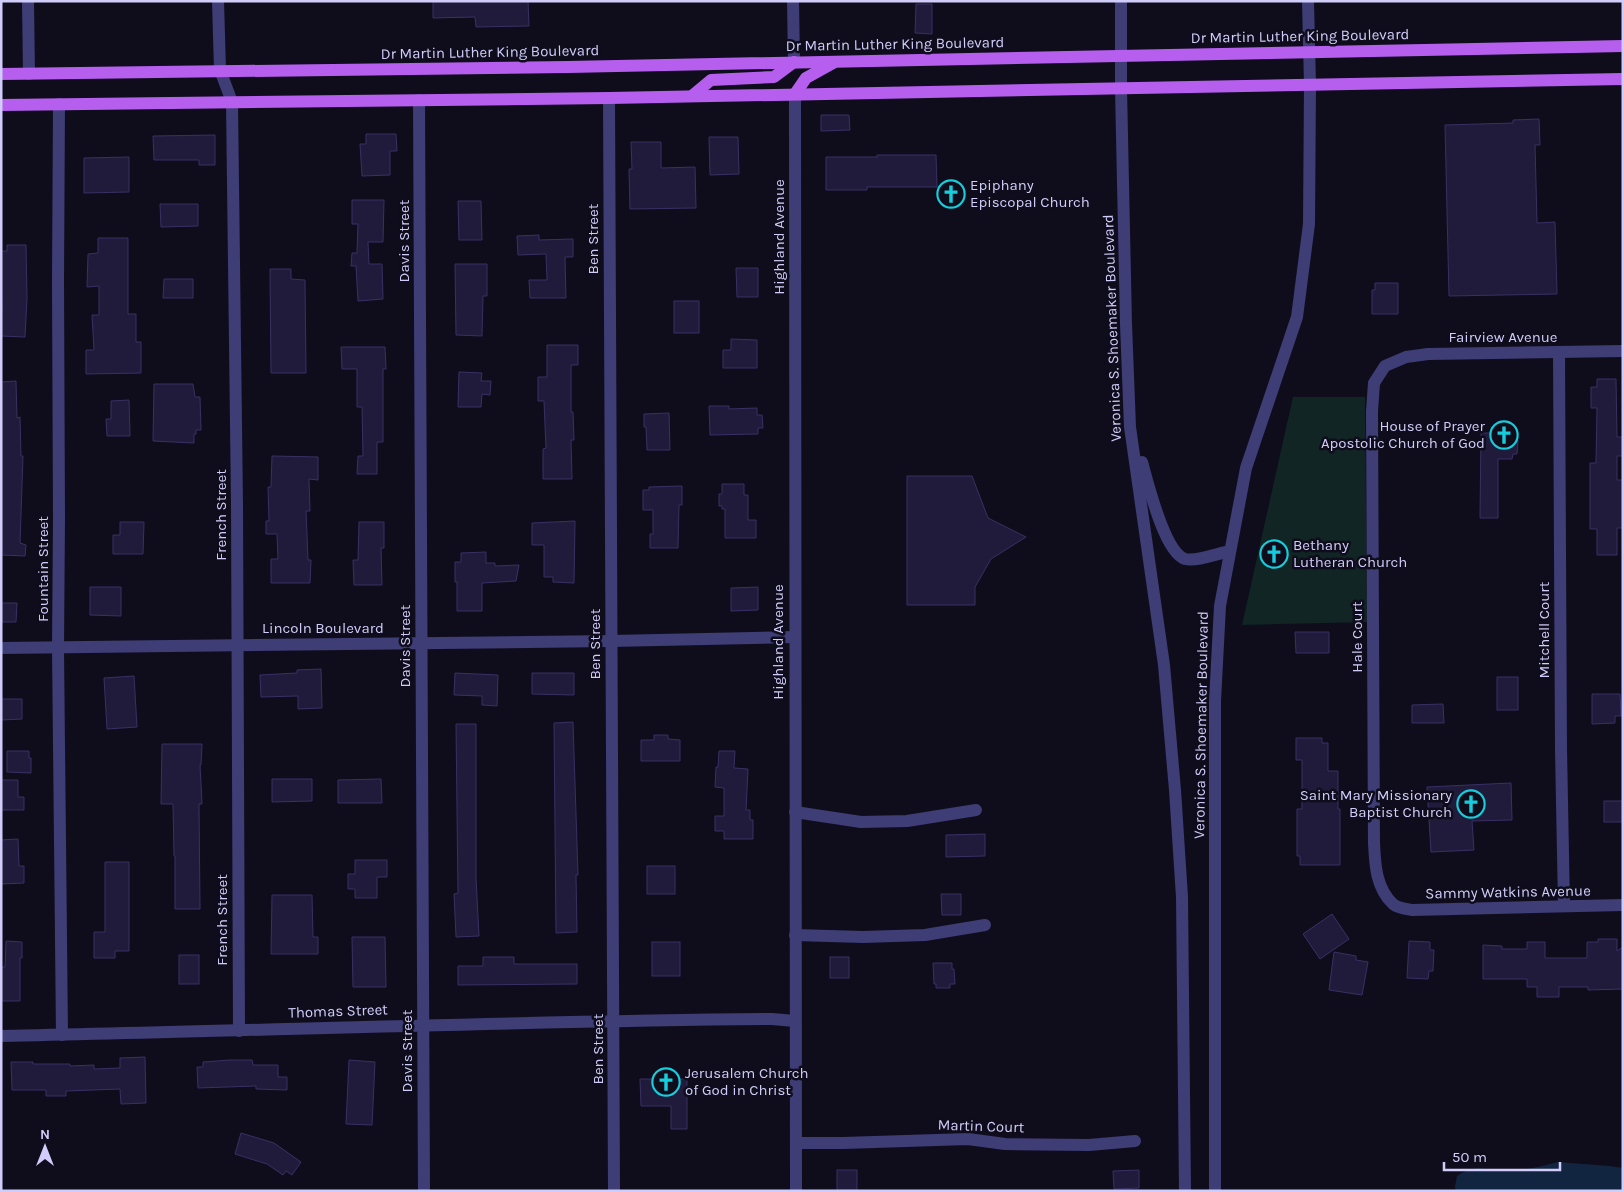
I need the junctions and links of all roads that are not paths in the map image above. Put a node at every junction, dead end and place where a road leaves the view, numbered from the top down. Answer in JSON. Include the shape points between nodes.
{"nodes":[{"id":1,"x":28,"y":1,"type":"edge"},
{"id":2,"x":218,"y":1,"type":"edge"},
{"id":3,"x":793,"y":1,"type":"edge"},
{"id":4,"x":1121,"y":1,"type":"edge"},
{"id":5,"x":1308,"y":1,"type":"edge"},
{"id":6,"x":1623,"y":46,"type":"edge"},
{"id":7,"x":1310,"y":52,"type":"junction"},
{"id":8,"x":1122,"y":56,"type":"junction"},
{"id":9,"x":794,"y":62,"type":"junction"},
{"id":10,"x":835,"y":62,"type":"junction"},
{"id":11,"x":220,"y":71,"type":"junction"},
{"id":12,"x":1,"y":74,"type":"edge"},
{"id":13,"x":29,"y":74,"type":"junction"},
{"id":14,"x":1623,"y":79,"type":"edge"},
{"id":15,"x":1310,"y":84,"type":"junction"},
{"id":16,"x":1121,"y":88,"type":"junction"},
{"id":17,"x":795,"y":94,"type":"junction"},
{"id":18,"x":693,"y":95,"type":"junction"},
{"id":19,"x":609,"y":98,"type":"junction"},
{"id":20,"x":420,"y":100,"type":"junction"},
{"id":21,"x":232,"y":102,"type":"junction"},
{"id":22,"x":59,"y":104,"type":"junction"},
{"id":23,"x":1,"y":105,"type":"edge"},
{"id":24,"x":1623,"y":351,"type":"edge"},
{"id":25,"x":1559,"y":353,"type":"junction"},
{"id":26,"x":1385,"y":366,"type":"joint"},
{"id":27,"x":1130,"y":426,"type":"junction"},
{"id":28,"x":1230,"y":550,"type":"junction"},
{"id":29,"x":795,"y":637,"type":"junction"},
{"id":30,"x":611,"y":641,"type":"junction"},
{"id":31,"x":421,"y":644,"type":"junction"},
{"id":32,"x":237,"y":645,"type":"junction"},
{"id":33,"x":1,"y":648,"type":"edge"},
{"id":34,"x":58,"y":648,"type":"junction"},
{"id":35,"x":976,"y":810,"type":"dead end"},
{"id":36,"x":795,"y":812,"type":"junction"},
{"id":37,"x":1394,"y":905,"type":"joint"},
{"id":38,"x":1564,"y":906,"type":"junction"},
{"id":39,"x":1623,"y":906,"type":"edge"},
{"id":40,"x":985,"y":925,"type":"dead end"},
{"id":41,"x":795,"y":935,"type":"junction"},
{"id":42,"x":614,"y":1021,"type":"junction"},
{"id":43,"x":795,"y":1021,"type":"junction"},
{"id":44,"x":423,"y":1025,"type":"junction"},
{"id":45,"x":239,"y":1031,"type":"junction"},
{"id":46,"x":62,"y":1035,"type":"junction"},
{"id":47,"x":1,"y":1036,"type":"edge"},
{"id":48,"x":1135,"y":1141,"type":"dead end"},
{"id":49,"x":796,"y":1143,"type":"junction"},
{"id":50,"x":424,"y":1191,"type":"edge"},
{"id":51,"x":614,"y":1191,"type":"edge"},
{"id":52,"x":796,"y":1191,"type":"edge"},
{"id":53,"x":1184,"y":1191,"type":"edge"},
{"id":54,"x":1215,"y":1191,"type":"edge"}],
"edges":[{"from":1,"to":13,"type":"street"},
{"from":2,"to":11,"type":"street","name":"French Street"},
{"from":3,"to":9,"type":"street"},
{"from":4,"to":8,"type":"street","name":"Veronica S. Shoemaker Boulevard"},
{"from":5,"to":7,"type":"street","name":"Veronica S. Shoemaker Boulevard"},
{"from":6,"to":7,"type":"main road","name":"Dr Martin Luther King Boulevard"},
{"from":7,"to":8,"type":"main road","name":"Dr Martin Luther King Boulevard"},
{"from":7,"to":15,"type":"street","name":"Veronica S. Shoemaker Boulevard"},
{"from":8,"to":10,"type":"main road","name":"Dr Martin Luther King Boulevard"},
{"from":8,"to":16,"type":"street","name":"Veronica S. Shoemaker Boulevard"},
{"from":9,"to":10,"type":"main road","name":"Dr Martin Luther King Boulevard"},
{"from":9,"to":11,"type":"main road","name":"Dr Martin Luther King Boulevard"},
{"from":9,"to":18,"type":"main road","via":[[774,77],[711,80]]},
{"from":10,"to":17,"type":"main road","via":[[806,78]]},
{"from":11,"to":13,"type":"main road","name":"Dr Martin Luther King Boulevard"},
{"from":11,"to":21,"type":"street","name":"French Street"},
{"from":12,"to":13,"type":"main road","name":"Dr Martin Luther King Boulevard"},
{"from":14,"to":15,"type":"main road"},
{"from":15,"to":16,"type":"main road"},
{"from":15,"to":28,"type":"street","name":"Veronica S. Shoemaker Boulevard","via":[[1309,224],[1296,316],[1246,468]]},
{"from":16,"to":17,"type":"main road"},
{"from":16,"to":27,"type":"street","name":"Veronica S. Shoemaker Boulevard"},
{"from":17,"to":18,"type":"main road"},
{"from":17,"to":29,"type":"street","name":"Highland Avenue"},
{"from":18,"to":19,"type":"main road"},
{"from":19,"to":20,"type":"main road"},
{"from":19,"to":30,"type":"street","name":"Ben Street"},
{"from":20,"to":21,"type":"main road"},
{"from":20,"to":31,"type":"street","name":"Davis Street"},
{"from":21,"to":22,"type":"main road"},
{"from":21,"to":32,"type":"street","name":"French Street"},
{"from":22,"to":23,"type":"main road"},
{"from":22,"to":34,"type":"street","name":"Fountain Street"},
{"from":24,"to":25,"type":"street","name":"Fairview Avenue"},
{"from":25,"to":26,"type":"street","name":"Fairview Avenue","via":[[1428,354],[1406,357]]},
{"from":25,"to":38,"type":"street","name":"Mitchell Court"},
{"from":26,"to":37,"type":"street","name":"Hale Court","via":[[1374,382],[1372,411],[1374,843],[1379,884]]},
{"from":27,"to":28,"type":"street","via":[[1164,534],[1176,553],[1185,559],[1197,559]]},
{"from":27,"to":53,"type":"street","name":"Veronica S. Shoemaker Boulevard","via":[[1164,665],[1177,809],[1182,897]]},
{"from":28,"to":54,"type":"street","name":"Veronica S. Shoemaker Boulevard","via":[[1220,606],[1215,701]]},
{"from":29,"to":30,"type":"street","name":"Lincoln Boulevard"},
{"from":29,"to":36,"type":"street","name":"Highland Avenue"},
{"from":30,"to":31,"type":"street","name":"Lincoln Boulevard"},
{"from":30,"to":42,"type":"street","name":"Ben Street"},
{"from":31,"to":32,"type":"street","name":"Lincoln Boulevard"},
{"from":31,"to":44,"type":"street","name":"Davis Street"},
{"from":32,"to":34,"type":"street","name":"Lincoln Boulevard"},
{"from":32,"to":45,"type":"street","name":"French Street"},
{"from":33,"to":34,"type":"street","name":"Lincoln Boulevard"},
{"from":34,"to":46,"type":"street","name":"Fountain Street"},
{"from":35,"to":36,"type":"street","via":[[907,821],[861,822]]},
{"from":36,"to":41,"type":"street","name":"Highland Avenue"},
{"from":37,"to":38,"type":"street","name":"Sammy Watkins Avenue","via":[[1412,910]]},
{"from":38,"to":39,"type":"street","name":"Sammy Watkins Avenue"},
{"from":40,"to":41,"type":"street","via":[[925,935]]},
{"from":41,"to":43,"type":"street","name":"Highland Avenue"},
{"from":42,"to":43,"type":"street","name":"Thomas Street"},
{"from":42,"to":44,"type":"street","name":"Thomas Street"},
{"from":42,"to":51,"type":"street","name":"Ben Street"},
{"from":43,"to":49,"type":"street","name":"Highland Avenue"},
{"from":44,"to":45,"type":"street","name":"Thomas Street"},
{"from":44,"to":50,"type":"street","name":"Davis Street"},
{"from":45,"to":46,"type":"street","name":"Thomas Street"},
{"from":46,"to":47,"type":"street","name":"Thomas Street"},
{"from":48,"to":49,"type":"street","name":"Martin Court","via":[[1089,1145],[1004,1144],[968,1139]]},
{"from":49,"to":52,"type":"street","name":"Highland Avenue"}]}
